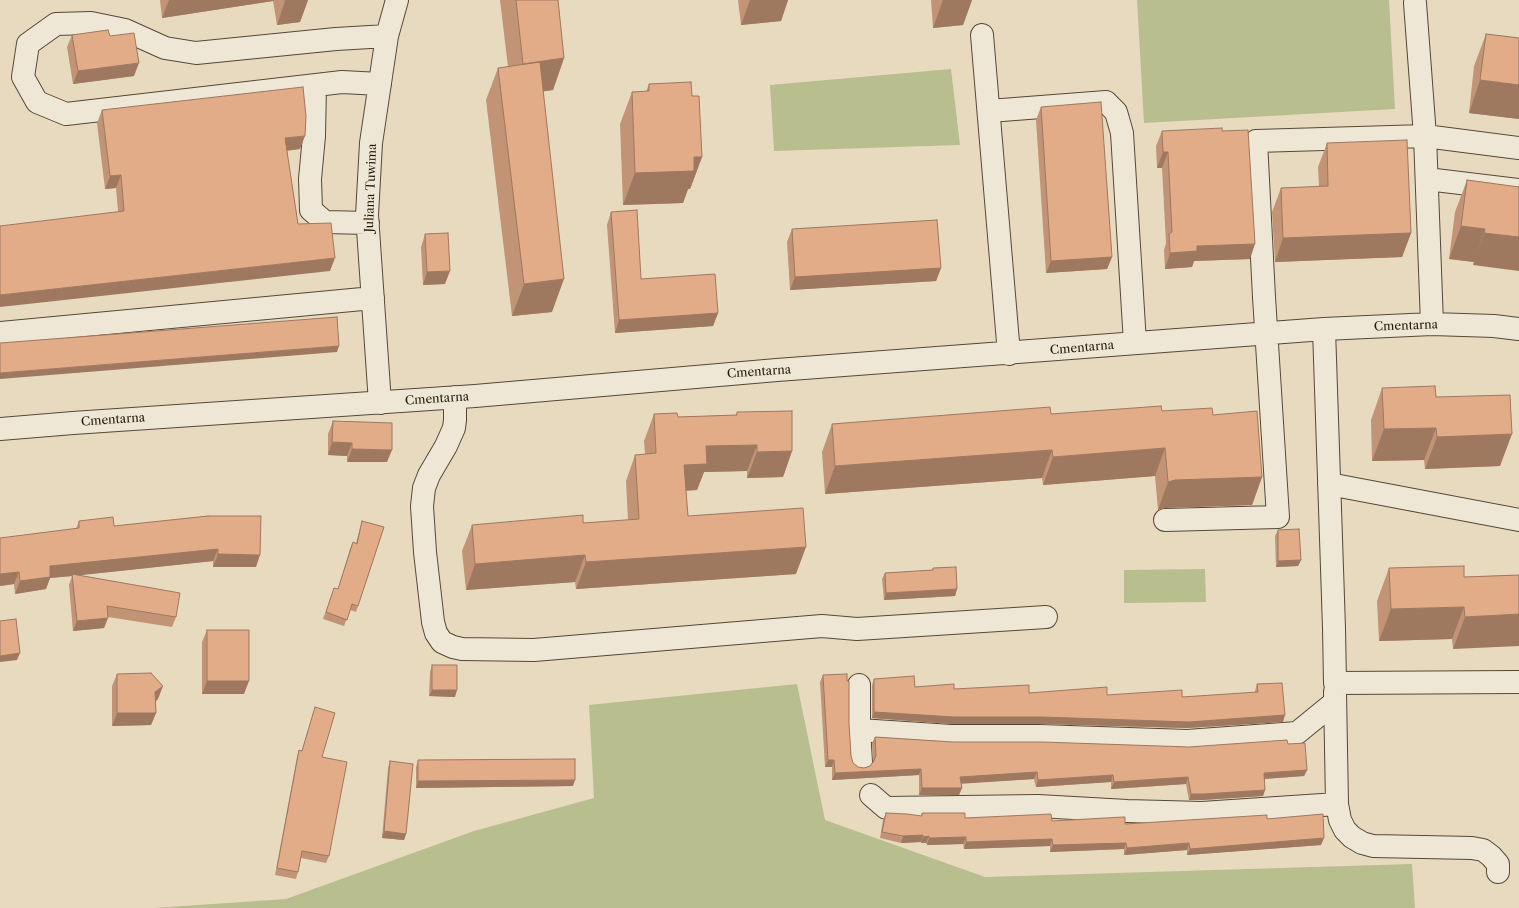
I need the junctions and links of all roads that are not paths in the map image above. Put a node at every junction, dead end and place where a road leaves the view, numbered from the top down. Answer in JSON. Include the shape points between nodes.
{"nodes":[{"id":1,"x":398,"y":0,"type":"edge"},
{"id":2,"x":1415,"y":3,"type":"dead end"},
{"id":3,"x":982,"y":35,"type":"dead end"},
{"id":4,"x":387,"y":36,"type":"junction"},
{"id":5,"x":380,"y":84,"type":"junction"},
{"id":6,"x":315,"y":85,"type":"junction"},
{"id":7,"x":989,"y":111,"type":"junction"},
{"id":8,"x":1425,"y":136,"type":"junction"},
{"id":9,"x":1519,"y":148,"type":"edge"},
{"id":10,"x":1427,"y":179,"type":"junction"},
{"id":11,"x":1519,"y":190,"type":"edge"},
{"id":12,"x":368,"y":223,"type":"junction"},
{"id":13,"x":373,"y":298,"type":"junction"},
{"id":14,"x":1432,"y":324,"type":"junction"},
{"id":15,"x":1324,"y":329,"type":"junction"},
{"id":16,"x":1519,"y":329,"type":"edge"},
{"id":17,"x":0,"y":333,"type":"edge"},
{"id":18,"x":1266,"y":335,"type":"junction"},
{"id":19,"x":1135,"y":344,"type":"junction"},
{"id":20,"x":1009,"y":354,"type":"junction"},
{"id":21,"x":455,"y":398,"type":"junction"},
{"id":22,"x":380,"y":403,"type":"junction"},
{"id":23,"x":0,"y":429,"type":"edge"},
{"id":24,"x":1329,"y":484,"type":"junction"},
{"id":25,"x":1165,"y":520,"type":"dead end"},
{"id":26,"x":1519,"y":520,"type":"edge"},
{"id":27,"x":1046,"y":617,"type":"dead end"},
{"id":28,"x":1519,"y":682,"type":"edge"},
{"id":29,"x":859,"y":685,"type":"dead end"},
{"id":30,"x":1335,"y":693,"type":"junction"},
{"id":31,"x":860,"y":730,"type":"junction"},
{"id":32,"x":861,"y":762,"type":"dead end"},
{"id":33,"x":871,"y":795,"type":"dead end"},
{"id":34,"x":1337,"y":804,"type":"junction"},
{"id":35,"x":1498,"y":872,"type":"dead end"}],
"edges":[{"from":1,"to":4,"type":"street","name":"Juliana Tuwima"},
{"from":2,"to":8,"type":"street"},
{"from":3,"to":7,"type":"street"},
{"from":4,"to":5,"type":"street","name":"Juliana Tuwima"},
{"from":4,"to":6,"type":"street","via":[[196,53],[164,48],[125,30],[90,23],[56,24],[28,44],[23,77],[37,102],[66,114]]},
{"from":5,"to":6,"type":"street","via":[[342,82]]},
{"from":5,"to":12,"type":"street","name":"Juliana Tuwima","via":[[371,142]]},
{"from":6,"to":12,"type":"street","via":[[311,210],[325,222]]},
{"from":7,"to":19,"type":"street","via":[[1106,102],[1116,112],[1122,133]]},
{"from":7,"to":20,"type":"street"},
{"from":8,"to":9,"type":"street"},
{"from":8,"to":10,"type":"street"},
{"from":8,"to":18,"type":"street","via":[[1256,141]]},
{"from":10,"to":11,"type":"street"},
{"from":10,"to":14,"type":"street"},
{"from":12,"to":13,"type":"street","name":"Juliana Tuwima"},
{"from":13,"to":17,"type":"street"},
{"from":13,"to":22,"type":"street","name":"Juliana Tuwima"},
{"from":14,"to":15,"type":"street","name":"Cmentarna"},
{"from":14,"to":16,"type":"street","name":"Cmentarna"},
{"from":15,"to":18,"type":"street","name":"Cmentarna"},
{"from":15,"to":24,"type":"street"},
{"from":18,"to":19,"type":"street","name":"Cmentarna"},
{"from":18,"to":25,"type":"street","via":[[1278,517]]},
{"from":19,"to":20,"type":"street","name":"Cmentarna"},
{"from":20,"to":21,"type":"street","name":"Cmentarna","via":[[777,370]]},
{"from":21,"to":22,"type":"street","name":"Cmentarna"},
{"from":21,"to":27,"type":"street","via":[[454,428],[424,488],[422,506],[433,622],[442,642],[452,647],[534,650],[822,626],[856,629]]},
{"from":22,"to":23,"type":"street","name":"Cmentarna"},
{"from":24,"to":26,"type":"street"},
{"from":24,"to":30,"type":"street"},
{"from":28,"to":30,"type":"street"},
{"from":29,"to":31,"type":"street"},
{"from":30,"to":31,"type":"street","via":[[1297,733],[1187,741],[950,736]]},
{"from":30,"to":34,"type":"street"},
{"from":31,"to":32,"type":"street"},
{"from":33,"to":34,"type":"street","via":[[886,808],[1038,806],[1202,813]]},
{"from":34,"to":35,"type":"street","via":[[1345,830],[1362,843],[1373,846],[1483,850],[1498,864]]}]}
